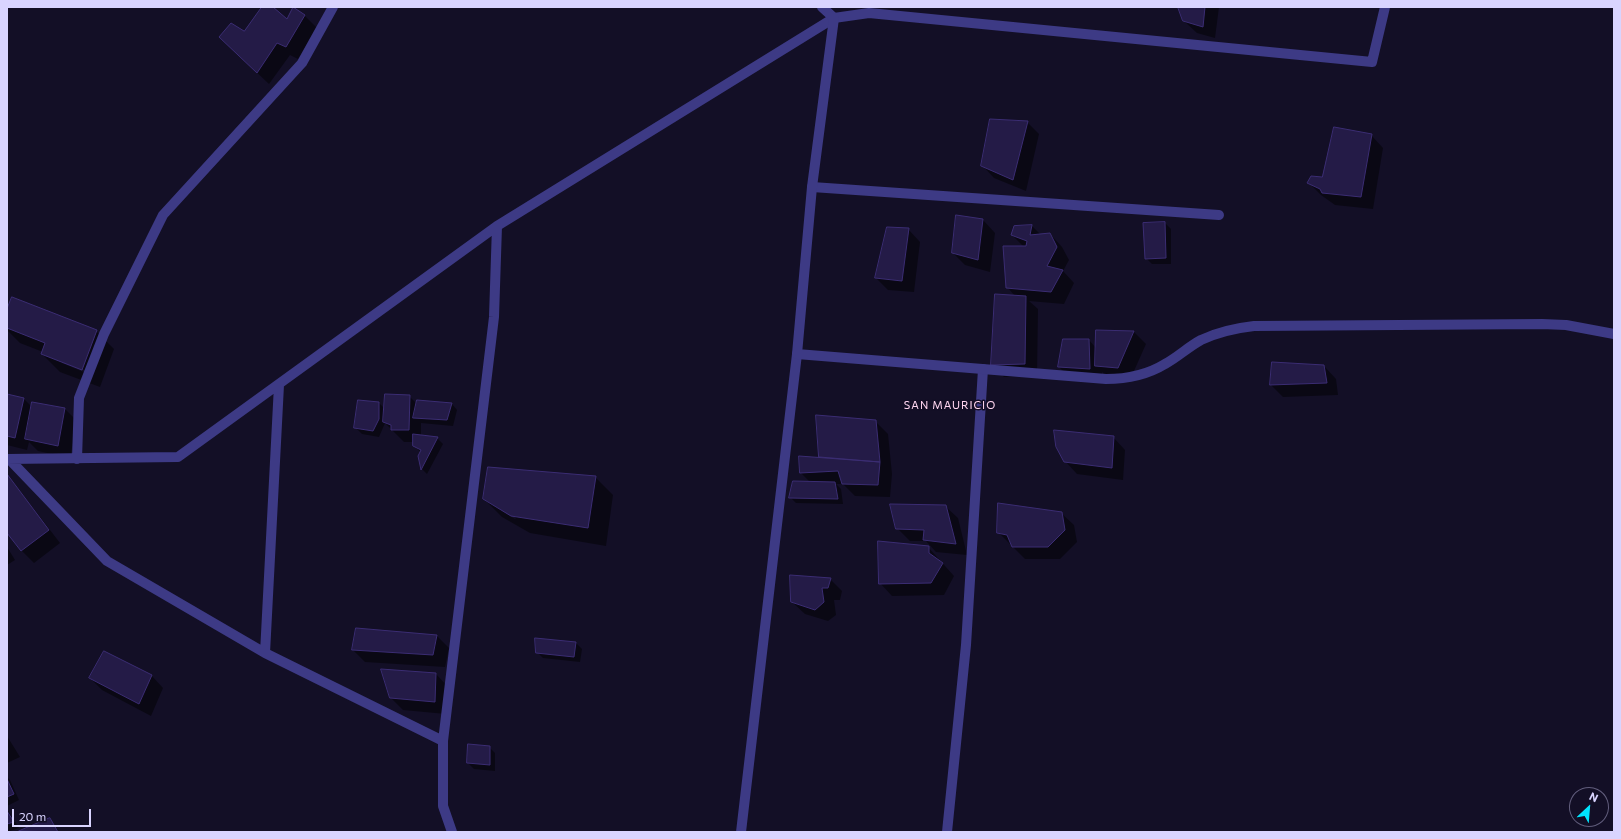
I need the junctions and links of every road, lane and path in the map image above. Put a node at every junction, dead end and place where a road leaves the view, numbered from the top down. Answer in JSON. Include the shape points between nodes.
{"nodes":[{"id":1,"x":334,"y":7,"type":"edge"},
{"id":2,"x":822,"y":7,"type":"edge"},
{"id":3,"x":1385,"y":7,"type":"edge"},
{"id":4,"x":834,"y":18,"type":"junction"},
{"id":5,"x":812,"y":187,"type":"junction"},
{"id":6,"x":1219,"y":215,"type":"dead end"},
{"id":7,"x":497,"y":226,"type":"junction"},
{"id":8,"x":1614,"y":334,"type":"edge"},
{"id":9,"x":797,"y":354,"type":"junction"},
{"id":10,"x":983,"y":369,"type":"junction"},
{"id":11,"x":279,"y":386,"type":"junction"},
{"id":12,"x":8,"y":459,"type":"edge"},
{"id":13,"x":77,"y":459,"type":"junction"},
{"id":14,"x":265,"y":652,"type":"junction"},
{"id":15,"x":443,"y":741,"type":"junction"},
{"id":16,"x":452,"y":832,"type":"edge"},
{"id":17,"x":741,"y":832,"type":"edge"},
{"id":18,"x":947,"y":832,"type":"edge"}],
"edges":[{"from":1,"to":13,"type":"street","via":[[302,62],[163,215],[104,334],[80,398]]},
{"from":2,"to":4,"type":"street"},
{"from":3,"to":4,"type":"street","via":[[1372,62],[870,13]]},
{"from":4,"to":5,"type":"street"},
{"from":4,"to":7,"type":"street"},
{"from":5,"to":6,"type":"street"},
{"from":5,"to":9,"type":"street"},
{"from":7,"to":11,"type":"street"},
{"from":7,"to":15,"type":"street","via":[[494,318]]},
{"from":8,"to":10,"type":"street","via":[[1574,326],[1542,324],[1254,326],[1200,340],[1166,364],[1149,372],[1121,379]]},
{"from":9,"to":10,"type":"street"},
{"from":9,"to":17,"type":"street"},
{"from":10,"to":18,"type":"street","via":[[966,645]]},
{"from":11,"to":13,"type":"street","via":[[178,457]]},
{"from":11,"to":14,"type":"street"},
{"from":12,"to":13,"type":"street"},
{"from":12,"to":14,"type":"street","via":[[107,561]]},
{"from":14,"to":15,"type":"street"},
{"from":15,"to":16,"type":"street","via":[[443,806]]}]}
